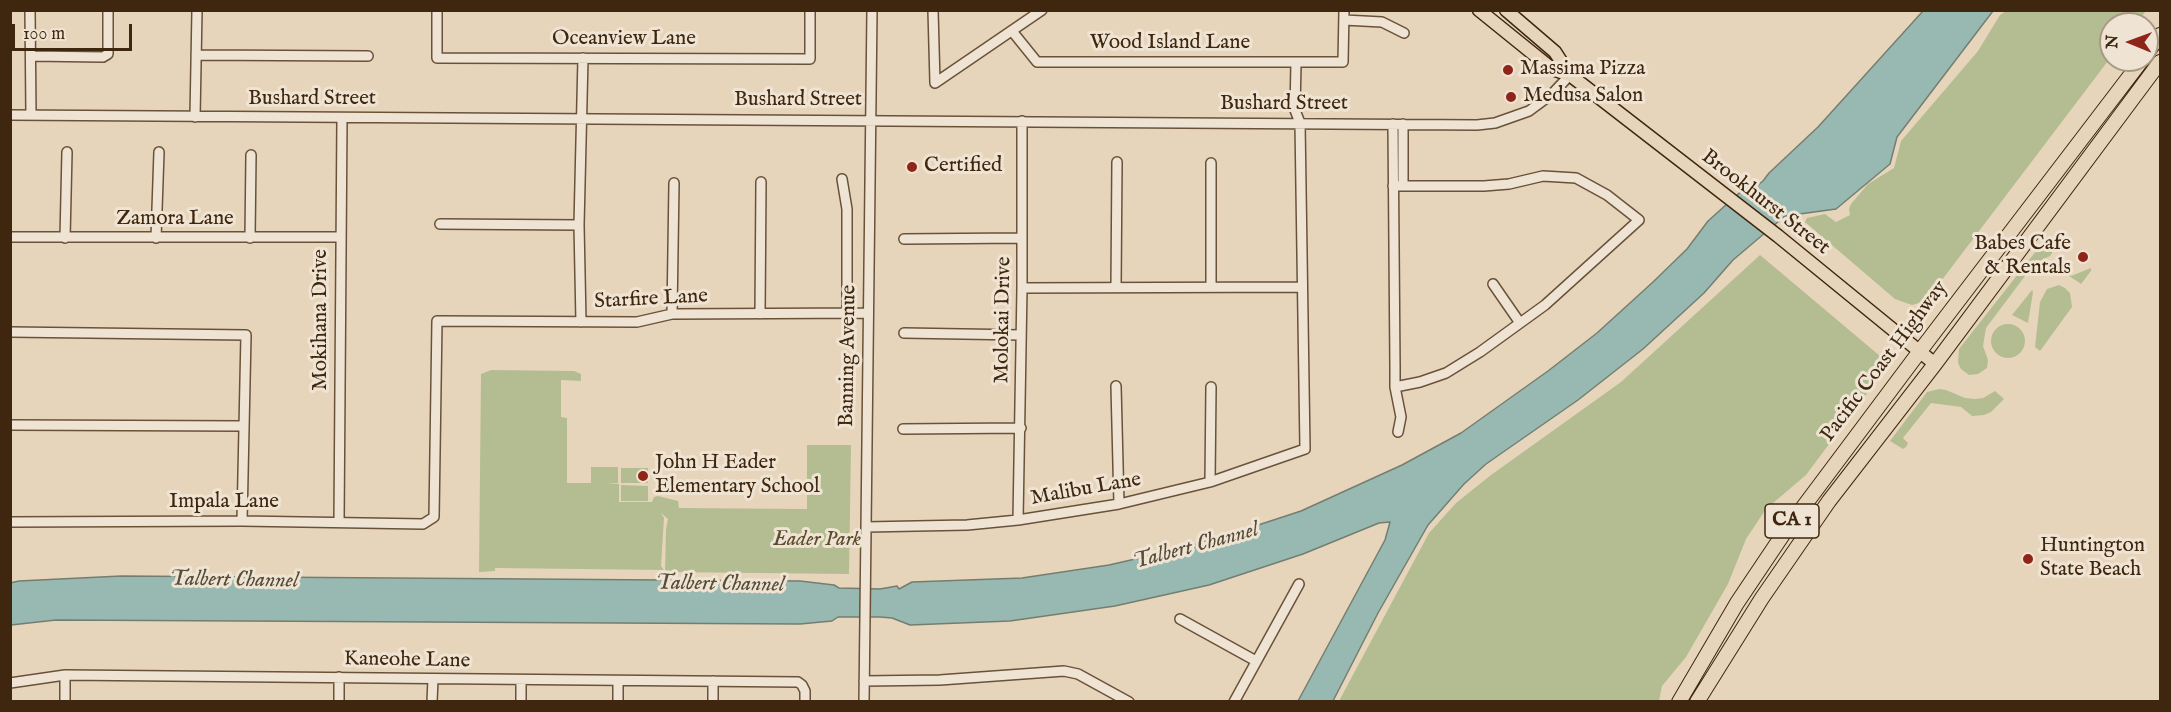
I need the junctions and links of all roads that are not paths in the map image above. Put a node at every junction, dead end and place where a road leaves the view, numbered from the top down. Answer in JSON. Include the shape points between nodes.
{"nodes":[{"id":1,"x":30,"y":10,"type":"edge"},
{"id":2,"x":108,"y":10,"type":"edge"},
{"id":3,"x":197,"y":10,"type":"edge"},
{"id":4,"x":437,"y":10,"type":"edge"},
{"id":5,"x":810,"y":10,"type":"edge"},
{"id":6,"x":872,"y":10,"type":"edge"},
{"id":7,"x":933,"y":10,"type":"edge"},
{"id":8,"x":1042,"y":10,"type":"edge"},
{"id":9,"x":1479,"y":10,"type":"edge"},
{"id":10,"x":1506,"y":10,"type":"edge"},
{"id":11,"x":1344,"y":15,"type":"edge"},
{"id":12,"x":1012,"y":31,"type":"junction"},
{"id":13,"x":1404,"y":33,"type":"dead end"},
{"id":14,"x":196,"y":55,"type":"junction"},
{"id":15,"x":31,"y":56,"type":"junction"},
{"id":16,"x":368,"y":56,"type":"dead end"},
{"id":17,"x":583,"y":58,"type":"junction"},
{"id":18,"x":2160,"y":62,"type":"edge"},
{"id":19,"x":1296,"y":63,"type":"junction"},
{"id":20,"x":2133,"y":72,"type":"edge"},
{"id":21,"x":1570,"y":75,"type":"junction"},
{"id":22,"x":10,"y":115,"type":"edge"},
{"id":23,"x":31,"y":115,"type":"junction"},
{"id":24,"x":195,"y":117,"type":"junction"},
{"id":25,"x":342,"y":118,"type":"junction"},
{"id":26,"x":583,"y":119,"type":"junction"},
{"id":27,"x":870,"y":120,"type":"junction"},
{"id":28,"x":1022,"y":121,"type":"junction"},
{"id":29,"x":1300,"y":123,"type":"junction"},
{"id":30,"x":1398,"y":124,"type":"junction"},
{"id":31,"x":67,"y":152,"type":"dead end"},
{"id":32,"x":159,"y":152,"type":"dead end"},
{"id":33,"x":251,"y":155,"type":"dead end"},
{"id":34,"x":1117,"y":162,"type":"dead end"},
{"id":35,"x":1212,"y":163,"type":"dead end"},
{"id":36,"x":842,"y":179,"type":"dead end"},
{"id":37,"x":761,"y":182,"type":"dead end"},
{"id":38,"x":674,"y":183,"type":"dead end"},
{"id":39,"x":1398,"y":186,"type":"junction"},
{"id":40,"x":440,"y":224,"type":"dead end"},
{"id":41,"x":579,"y":225,"type":"junction"},
{"id":42,"x":10,"y":237,"type":"edge"},
{"id":43,"x":340,"y":237,"type":"junction"},
{"id":44,"x":65,"y":238,"type":"junction"},
{"id":45,"x":156,"y":238,"type":"junction"},
{"id":46,"x":250,"y":238,"type":"junction"},
{"id":47,"x":1022,"y":238,"type":"junction"},
{"id":48,"x":904,"y":239,"type":"dead end"},
{"id":49,"x":1493,"y":284,"type":"dead end"},
{"id":50,"x":1116,"y":287,"type":"junction"},
{"id":51,"x":1211,"y":287,"type":"junction"},
{"id":52,"x":1302,"y":287,"type":"junction"},
{"id":53,"x":1022,"y":288,"type":"junction"},
{"id":54,"x":867,"y":313,"type":"junction"},
{"id":55,"x":672,"y":314,"type":"junction"},
{"id":56,"x":760,"y":314,"type":"junction"},
{"id":57,"x":847,"y":314,"type":"junction"},
{"id":58,"x":581,"y":322,"type":"junction"},
{"id":59,"x":1520,"y":323,"type":"junction"},
{"id":60,"x":10,"y":332,"type":"edge"},
{"id":61,"x":904,"y":333,"type":"dead end"},
{"id":62,"x":1021,"y":334,"type":"junction"},
{"id":63,"x":1920,"y":351,"type":"junction"},
{"id":64,"x":1935,"y":364,"type":"junction"},
{"id":65,"x":1116,"y":386,"type":"dead end"},
{"id":66,"x":1211,"y":387,"type":"dead end"},
{"id":67,"x":1395,"y":387,"type":"junction"},
{"id":68,"x":10,"y":425,"type":"edge"},
{"id":69,"x":243,"y":426,"type":"junction"},
{"id":70,"x":1021,"y":428,"type":"junction"},
{"id":71,"x":903,"y":429,"type":"dead end"},
{"id":72,"x":1398,"y":432,"type":"dead end"},
{"id":73,"x":1210,"y":482,"type":"junction"},
{"id":74,"x":1119,"y":504,"type":"junction"},
{"id":75,"x":434,"y":517,"type":"joint"},
{"id":76,"x":1018,"y":520,"type":"junction"},
{"id":77,"x":242,"y":521,"type":"junction"},
{"id":78,"x":10,"y":522,"type":"edge"},
{"id":79,"x":339,"y":522,"type":"junction"},
{"id":80,"x":866,"y":527,"type":"junction"},
{"id":81,"x":1299,"y":584,"type":"dead end"},
{"id":82,"x":1180,"y":619,"type":"dead end"},
{"id":83,"x":1256,"y":661,"type":"junction"},
{"id":84,"x":65,"y":675,"type":"junction"},
{"id":85,"x":339,"y":677,"type":"junction"},
{"id":86,"x":433,"y":679,"type":"junction"},
{"id":87,"x":521,"y":680,"type":"junction"},
{"id":88,"x":618,"y":681,"type":"junction"},
{"id":89,"x":713,"y":681,"type":"junction"},
{"id":90,"x":864,"y":681,"type":"junction"},
{"id":91,"x":10,"y":683,"type":"edge"},
{"id":92,"x":65,"y":702,"type":"edge"},
{"id":93,"x":339,"y":702,"type":"edge"},
{"id":94,"x":432,"y":702,"type":"edge"},
{"id":95,"x":520,"y":702,"type":"edge"},
{"id":96,"x":618,"y":702,"type":"edge"},
{"id":97,"x":713,"y":702,"type":"edge"},
{"id":98,"x":805,"y":702,"type":"edge"},
{"id":99,"x":864,"y":702,"type":"edge"},
{"id":100,"x":1129,"y":702,"type":"edge"},
{"id":101,"x":1234,"y":702,"type":"edge"},
{"id":102,"x":1679,"y":702,"type":"edge"},
{"id":103,"x":1697,"y":702,"type":"edge"}],
"edges":[{"from":1,"to":15,"type":"street"},
{"from":2,"to":15,"type":"street","via":[[108,54],[103,57]]},
{"from":3,"to":14,"type":"street"},
{"from":4,"to":17,"type":"street","name":"Oceanview Lane","via":[[437,58]]},
{"from":5,"to":17,"type":"street","name":"Oceanview Lane","via":[[810,59]]},
{"from":6,"to":27,"type":"street","name":"Banning Avenue"},
{"from":7,"to":12,"type":"street","via":[[935,83]]},
{"from":8,"to":12,"type":"street"},
{"from":9,"to":21,"type":"main road","name":"Brookhurst Street","via":[[1552,69]]},
{"from":10,"to":21,"type":"main road","name":"Brookhurst Street","via":[[1555,52]]},
{"from":11,"to":13,"type":"street","via":[[1382,22]]},
{"from":11,"to":19,"type":"street","name":"Wood Island Lane","via":[[1343,62]]},
{"from":12,"to":19,"type":"street","name":"Wood Island Lane","via":[[1037,62]]},
{"from":14,"to":16,"type":"street"},
{"from":14,"to":24,"type":"street"},
{"from":15,"to":23,"type":"street"},
{"from":17,"to":26,"type":"street"},
{"from":18,"to":64,"type":"highway","name":"Pacific Coast Highway","number":"CA 1"},
{"from":19,"to":29,"type":"street","via":[[1296,110]]},
{"from":20,"to":63,"type":"highway","name":"Pacific Coast Highway","number":"CA 1"},
{"from":21,"to":30,"type":"street","name":"Bushard Street","via":[[1552,94],[1512,119],[1477,125]]},
{"from":21,"to":63,"type":"main road","name":"Brookhurst Street"},
{"from":22,"to":23,"type":"street","name":"Bushard Street"},
{"from":23,"to":24,"type":"street","name":"Bushard Street"},
{"from":24,"to":25,"type":"street","name":"Bushard Street"},
{"from":25,"to":26,"type":"street","name":"Bushard Street"},
{"from":25,"to":43,"type":"street","name":"Mokihana Drive"},
{"from":26,"to":27,"type":"street","name":"Bushard Street"},
{"from":26,"to":41,"type":"street"},
{"from":27,"to":28,"type":"street","name":"Bushard Street"},
{"from":27,"to":54,"type":"street","name":"Banning Avenue"},
{"from":28,"to":29,"type":"street","name":"Bushard Street"},
{"from":28,"to":47,"type":"street","name":"Molokai Drive"},
{"from":29,"to":30,"type":"street","name":"Bushard Street"},
{"from":29,"to":52,"type":"street"},
{"from":30,"to":39,"type":"street"},
{"from":31,"to":44,"type":"street"},
{"from":32,"to":45,"type":"street"},
{"from":33,"to":46,"type":"street"},
{"from":34,"to":50,"type":"street"},
{"from":35,"to":51,"type":"street"},
{"from":36,"to":57,"type":"street","name":"Banning Avenue","via":[[848,209]]},
{"from":37,"to":56,"type":"street"},
{"from":38,"to":55,"type":"street"},
{"from":39,"to":59,"type":"street","via":[[1484,186],[1543,176],[1576,178],[1607,195],[1639,220]]},
{"from":39,"to":67,"type":"street"},
{"from":40,"to":41,"type":"street"},
{"from":41,"to":58,"type":"street"},
{"from":42,"to":44,"type":"street","name":"Zamora Lane"},
{"from":43,"to":46,"type":"street","name":"Zamora Lane"},
{"from":43,"to":79,"type":"street","name":"Mokihana Drive"},
{"from":44,"to":45,"type":"street","name":"Zamora Lane"},
{"from":45,"to":46,"type":"street","name":"Zamora Lane"},
{"from":47,"to":48,"type":"street"},
{"from":47,"to":53,"type":"street","name":"Molokai Drive"},
{"from":49,"to":59,"type":"street"},
{"from":50,"to":51,"type":"street"},
{"from":50,"to":53,"type":"street"},
{"from":51,"to":52,"type":"street"},
{"from":52,"to":73,"type":"street","name":"Malibu Lane","via":[[1305,449]]},
{"from":53,"to":62,"type":"street","name":"Molokai Drive"},
{"from":54,"to":57,"type":"street","name":"Starfire Lane"},
{"from":54,"to":80,"type":"street","name":"Banning Avenue"},
{"from":55,"to":56,"type":"street","name":"Starfire Lane"},
{"from":55,"to":58,"type":"street","name":"Starfire Lane","via":[[637,322]]},
{"from":56,"to":57,"type":"street","name":"Starfire Lane"},
{"from":58,"to":75,"type":"street","name":"Starfire Lane","via":[[437,321]]},
{"from":59,"to":67,"type":"street","via":[[1446,373]]},
{"from":60,"to":69,"type":"street","via":[[246,335]]},
{"from":61,"to":62,"type":"street"},
{"from":62,"to":70,"type":"street","name":"Molokai Drive"},
{"from":63,"to":64,"type":"main road","name":"Brookhurst Street"},
{"from":63,"to":102,"type":"highway","name":"Pacific Coast Highway","number":"CA 1","via":[[1772,550]]},
{"from":64,"to":103,"type":"highway","name":"Pacific Coast Highway","number":"CA 1","via":[[1828,501]]},
{"from":65,"to":74,"type":"street"},
{"from":66,"to":73,"type":"street"},
{"from":67,"to":72,"type":"street","via":[[1401,417]]},
{"from":68,"to":69,"type":"street"},
{"from":69,"to":77,"type":"street"},
{"from":70,"to":71,"type":"street"},
{"from":70,"to":76,"type":"street","name":"Molokai Drive"},
{"from":73,"to":74,"type":"street","name":"Malibu Lane"},
{"from":74,"to":76,"type":"street","name":"Malibu Lane"},
{"from":75,"to":79,"type":"street","name":"Impala Lane","via":[[416,525]]},
{"from":76,"to":80,"type":"street","name":"Malibu Lane"},
{"from":77,"to":78,"type":"street","name":"Impala Lane"},
{"from":77,"to":79,"type":"street","name":"Impala Lane"},
{"from":80,"to":90,"type":"street","name":"Banning Avenue"},
{"from":81,"to":83,"type":"street"},
{"from":82,"to":83,"type":"street"},
{"from":83,"to":101,"type":"street"},
{"from":84,"to":85,"type":"street","name":"Kaneohe Lane"},
{"from":84,"to":91,"type":"street","name":"Kaneohe Lane"},
{"from":84,"to":92,"type":"street"},
{"from":85,"to":86,"type":"street","name":"Kaneohe Lane"},
{"from":85,"to":93,"type":"street"},
{"from":86,"to":87,"type":"street","name":"Kaneohe Lane"},
{"from":86,"to":94,"type":"street"},
{"from":87,"to":88,"type":"street","name":"Kaneohe Lane"},
{"from":87,"to":95,"type":"street"},
{"from":88,"to":89,"type":"street","name":"Kaneohe Lane"},
{"from":88,"to":96,"type":"street"},
{"from":89,"to":97,"type":"street"},
{"from":89,"to":98,"type":"street","name":"Kaneohe Lane","via":[[798,682],[806,691]]},
{"from":90,"to":99,"type":"street","name":"Banning Avenue"},
{"from":90,"to":100,"type":"street","via":[[1064,671],[1078,674]]}]}
